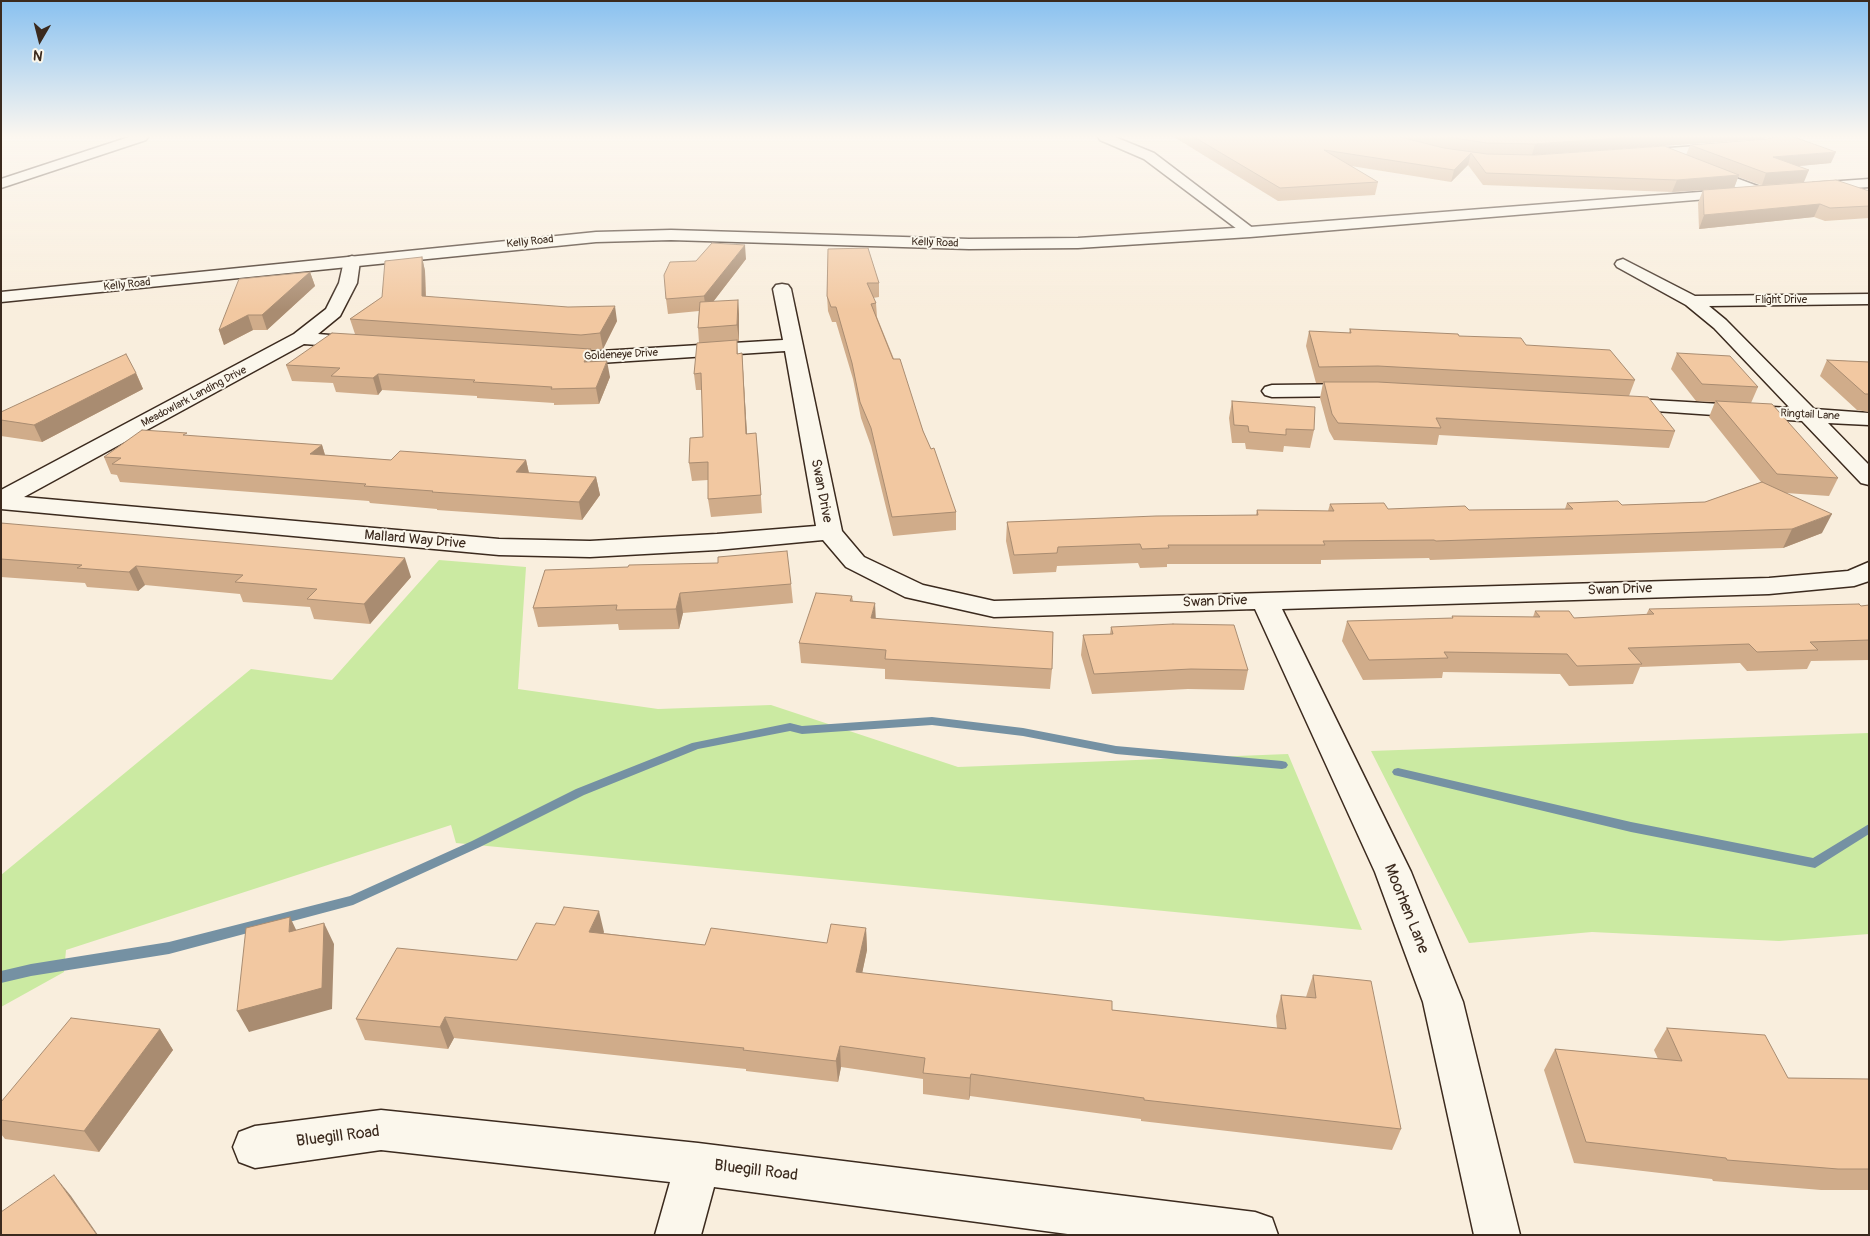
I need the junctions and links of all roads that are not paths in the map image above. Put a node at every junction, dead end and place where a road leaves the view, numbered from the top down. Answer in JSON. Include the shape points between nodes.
{"nodes":[{"id":1,"x":1200,"y":195,"type":"edge"},
{"id":2,"x":1712,"y":195,"type":"edge"},
{"id":3,"x":1250,"y":232,"type":"junction"},
{"id":4,"x":352,"y":262,"type":"junction"},
{"id":5,"x":1623,"y":264,"type":"dead end"},
{"id":6,"x":782,"y":289,"type":"dead end"},
{"id":7,"x":1,"y":298,"type":"edge"},
{"id":8,"x":1869,"y":299,"type":"edge"},
{"id":9,"x":1692,"y":301,"type":"junction"},
{"id":10,"x":302,"y":338,"type":"junction"},
{"id":11,"x":379,"y":344,"type":"edge"},
{"id":12,"x":792,"y":345,"type":"junction"},
{"id":13,"x":535,"y":355,"type":"edge"},
{"id":14,"x":1272,"y":390,"type":"dead end"},
{"id":15,"x":1374,"y":390,"type":"edge"},
{"id":16,"x":1601,"y":403,"type":"edge"},
{"id":17,"x":1809,"y":415,"type":"junction"},
{"id":18,"x":1869,"y":419,"type":"edge"},
{"id":19,"x":1869,"y":478,"type":"edge"},
{"id":20,"x":1,"y":501,"type":"edge"},
{"id":21,"x":830,"y":532,"type":"junction"},
{"id":22,"x":1869,"y":570,"type":"edge"},
{"id":23,"x":1265,"y":601,"type":"junction"},
{"id":24,"x":256,"y":1147,"type":"dead end"},
{"id":25,"x":698,"y":1164,"type":"junction"},
{"id":26,"x":678,"y":1235,"type":"edge"},
{"id":27,"x":1255,"y":1235,"type":"edge"},
{"id":28,"x":1497,"y":1235,"type":"edge"}],
"edges":[{"from":1,"to":3,"type":"street"},
{"from":2,"to":3,"type":"street","name":"Kelly Road"},
{"from":3,"to":4,"type":"street","name":"Kelly Road","via":[[1034,245],[624,235],[547,240]]},
{"from":4,"to":7,"type":"street","name":"Kelly Road"},
{"from":4,"to":10,"type":"street","name":"Meadowlark Landing Drive","via":[[348,283],[334,312]]},
{"from":5,"to":9,"type":"street"},
{"from":6,"to":12,"type":"street","name":"Swan Drive"},
{"from":8,"to":9,"type":"street","name":"Flight Drive"},
{"from":9,"to":17,"type":"street"},
{"from":10,"to":11,"type":"street"},
{"from":10,"to":20,"type":"street","name":"Meadowlark Landing Drive"},
{"from":12,"to":13,"type":"street","name":"Goldeneye Drive","via":[[584,358]]},
{"from":12,"to":21,"type":"street","name":"Swan Drive"},
{"from":14,"to":15,"type":"street"},
{"from":16,"to":17,"type":"street","name":"Ringtail Lane"},
{"from":17,"to":18,"type":"street","name":"Ringtail Lane"},
{"from":17,"to":19,"type":"street"},
{"from":20,"to":21,"type":"street","name":"Mallard Way Drive","via":[[499,547],[590,549]]},
{"from":21,"to":23,"type":"street","name":"Swan Drive","via":[[855,562],[914,591],[994,609]]},
{"from":22,"to":23,"type":"street","name":"Swan Drive","via":[[1854,578],[1769,586]]},
{"from":23,"to":28,"type":"street","name":"Moorhen Lane","via":[[1393,872],[1443,1002]]},
{"from":24,"to":25,"type":"street","name":"Bluegill Road","via":[[382,1130]]},
{"from":25,"to":26,"type":"street"},
{"from":25,"to":27,"type":"street","name":"Bluegill Road"}]}
